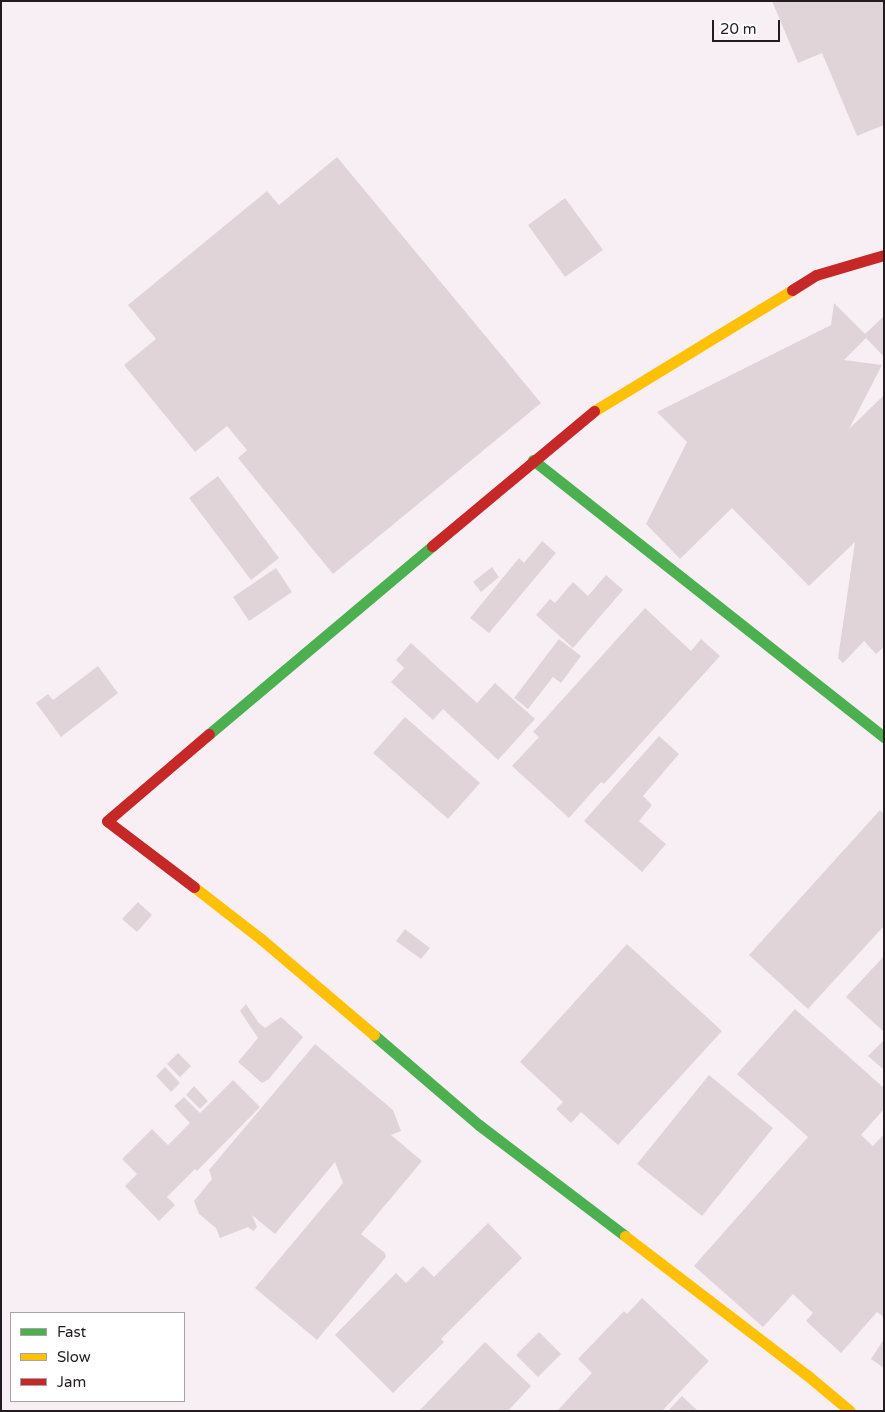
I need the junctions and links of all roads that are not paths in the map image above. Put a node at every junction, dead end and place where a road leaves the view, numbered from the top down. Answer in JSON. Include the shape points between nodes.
{"nodes":[{"id":1,"x":884,"y":255,"type":"edge"},
{"id":2,"x":534,"y":460,"type":"junction"},
{"id":3,"x":884,"y":737,"type":"edge"},
{"id":4,"x":850,"y":1411,"type":"edge"}],
"edges":[{"from":1,"to":2,"type":"street","via":[[816,274],[588,414]]},
{"from":2,"to":3,"type":"street"},
{"from":2,"to":4,"type":"street","via":[[108,821],[261,939],[479,1125],[808,1375]]}]}
